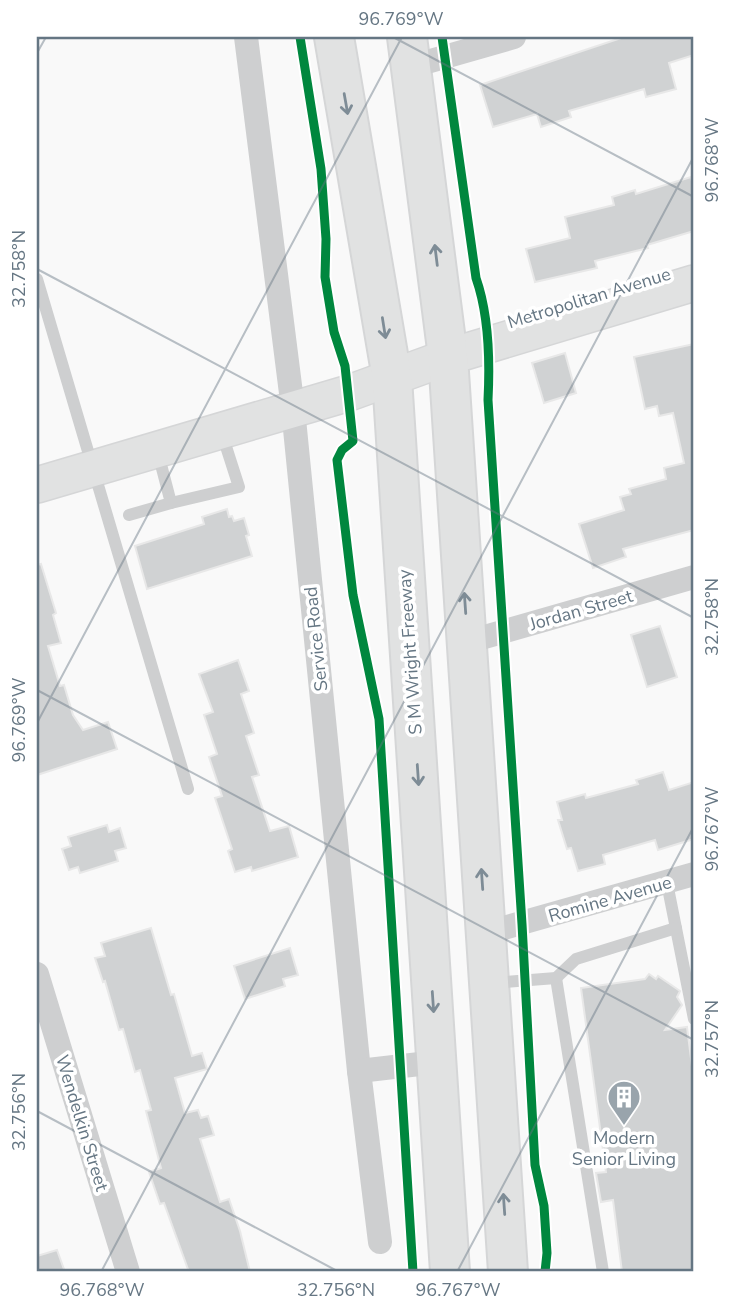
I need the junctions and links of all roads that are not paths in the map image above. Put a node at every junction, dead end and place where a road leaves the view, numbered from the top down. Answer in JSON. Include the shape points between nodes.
{"nodes":[{"id":1,"x":246,"y":37,"type":"edge"},
{"id":2,"x":334,"y":37,"type":"edge"},
{"id":3,"x":513,"y":37,"type":"edge"},
{"id":4,"x":410,"y":51,"type":"edge"},
{"id":5,"x":37,"y":279,"type":"edge"},
{"id":6,"x":694,"y":283,"type":"edge"},
{"id":7,"x":448,"y":357,"type":"junction"},
{"id":8,"x":392,"y":378,"type":"junction"},
{"id":9,"x":293,"y":409,"type":"junction"},
{"id":10,"x":220,"y":431,"type":"junction"},
{"id":11,"x":157,"y":450,"type":"junction"},
{"id":12,"x":92,"y":469,"type":"junction"},
{"id":13,"x":37,"y":485,"type":"edge"},
{"id":14,"x":171,"y":503,"type":"junction"},
{"id":15,"x":129,"y":515,"type":"dead end"},
{"id":16,"x":694,"y":577,"type":"edge"},
{"id":17,"x":467,"y":642,"type":"junction"},
{"id":18,"x":188,"y":789,"type":"dead end"},
{"id":19,"x":694,"y":874,"type":"edge"},
{"id":20,"x":667,"y":883,"type":"junction"},
{"id":21,"x":676,"y":928,"type":"junction"},
{"id":22,"x":486,"y":933,"type":"junction"},
{"id":23,"x":37,"y":974,"type":"edge"},
{"id":24,"x":556,"y":978,"type":"junction"},
{"id":25,"x":489,"y":983,"type":"junction"},
{"id":26,"x":694,"y":1018,"type":"edge"},
{"id":27,"x":437,"y":1062,"type":"junction"},
{"id":28,"x":359,"y":1071,"type":"junction"},
{"id":29,"x":380,"y":1242,"type":"dead end"},
{"id":30,"x":128,"y":1272,"type":"edge"},
{"id":31,"x":450,"y":1272,"type":"edge"},
{"id":32,"x":508,"y":1272,"type":"edge"},
{"id":33,"x":603,"y":1272,"type":"edge"}],
"edges":[{"from":1,"to":9,"type":"street","name":"Service Road"},
{"from":2,"to":8,"type":"main road","name":"S M Wright Freeway","one_way":true},
{"from":3,"to":4,"type":"street"},
{"from":7,"to":4,"type":"main road","one_way":true},
{"from":5,"to":12,"type":"lane"},
{"from":6,"to":7,"type":"street","name":"Metropolitan Avenue"},
{"from":7,"to":8,"type":"street","name":"Metropolitan Avenue"},
{"from":17,"to":7,"type":"main road","one_way":true},
{"from":8,"to":9,"type":"street","name":"Metropolitan Avenue"},
{"from":8,"to":27,"type":"main road","name":"S M Wright Freeway","one_way":true},
{"from":9,"to":10,"type":"street","name":"Metropolitan Avenue"},
{"from":9,"to":28,"type":"street","name":"Service Road"},
{"from":10,"to":11,"type":"street","name":"Metropolitan Avenue"},
{"from":10,"to":14,"type":"lane","via":[[239,487]]},
{"from":11,"to":12,"type":"street","name":"Metropolitan Avenue"},
{"from":11,"to":14,"type":"lane"},
{"from":12,"to":13,"type":"street","name":"Metropolitan Avenue"},
{"from":12,"to":18,"type":"lane"},
{"from":14,"to":15,"type":"lane"},
{"from":16,"to":17,"type":"street","name":"Jordan Street"},
{"from":22,"to":17,"type":"main road","one_way":true},
{"from":19,"to":20,"type":"street","name":"Romine Avenue"},
{"from":20,"to":21,"type":"lane"},
{"from":20,"to":22,"type":"street","name":"Romine Avenue"},
{"from":21,"to":24,"type":"lane","via":[[576,959]]},
{"from":21,"to":26,"type":"lane"},
{"from":22,"to":25,"type":"main road"},
{"from":23,"to":30,"type":"street","name":"Wendelkin Street"},
{"from":24,"to":25,"type":"lane"},
{"from":24,"to":33,"type":"lane"},
{"from":32,"to":25,"type":"main road","one_way":true},
{"from":27,"to":28,"type":"street"},
{"from":27,"to":31,"type":"main road","name":"S M Wright Freeway"},
{"from":28,"to":29,"type":"street","name":"Service Road"}]}
